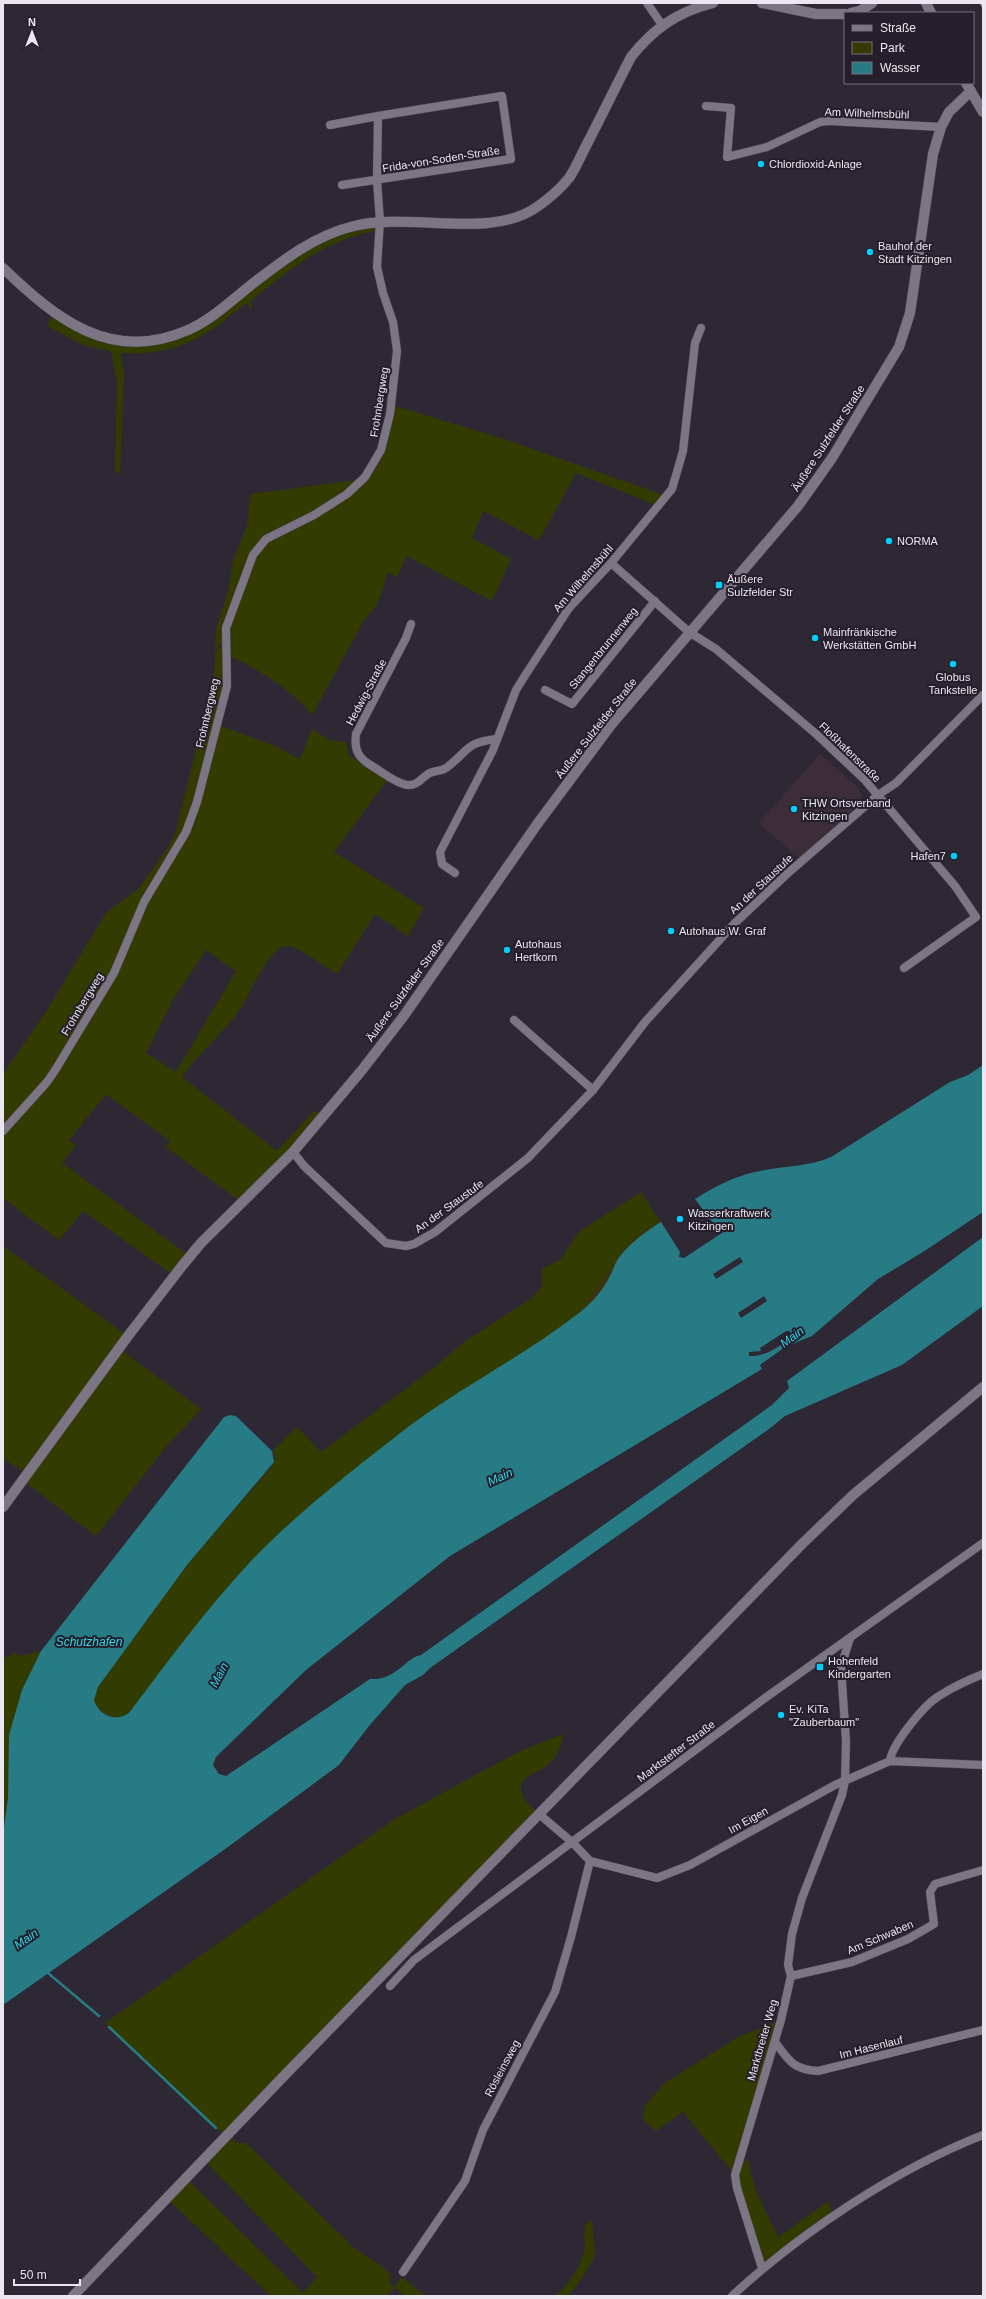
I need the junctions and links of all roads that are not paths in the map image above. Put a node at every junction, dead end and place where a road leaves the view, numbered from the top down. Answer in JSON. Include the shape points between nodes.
{"nodes":[{"id":1,"x":647,"y":3,"type":"edge"},
{"id":2,"x":713,"y":3,"type":"edge"},
{"id":3,"x":762,"y":3,"type":"edge"},
{"id":4,"x":872,"y":3,"type":"edge"},
{"id":5,"x":926,"y":3,"type":"edge"},
{"id":6,"x":856,"y":12,"type":"edge"},
{"id":7,"x":930,"y":12,"type":"edge"},
{"id":8,"x":844,"y":14,"type":"edge"},
{"id":9,"x":662,"y":25,"type":"junction"},
{"id":10,"x":969,"y":87,"type":"edge"},
{"id":11,"x":706,"y":106,"type":"dead end"},
{"id":12,"x":983,"y":112,"type":"edge"},
{"id":13,"x":378,"y":116,"type":"junction"},
{"id":14,"x":330,"y":125,"type":"dead end"},
{"id":15,"x":941,"y":127,"type":"junction"},
{"id":16,"x":377,"y":181,"type":"junction"},
{"id":17,"x":342,"y":185,"type":"dead end"},
{"id":18,"x":380,"y":221,"type":"junction"},
{"id":19,"x":3,"y":268,"type":"edge"},
{"id":20,"x":701,"y":328,"type":"dead end"},
{"id":21,"x":611,"y":563,"type":"junction"},
{"id":22,"x":655,"y":600,"type":"junction"},
{"id":23,"x":411,"y":624,"type":"dead end"},
{"id":24,"x":689,"y":632,"type":"junction"},
{"id":25,"x":545,"y":690,"type":"dead end"},
{"id":26,"x":983,"y":695,"type":"edge"},
{"id":27,"x":497,"y":739,"type":"junction"},
{"id":28,"x":878,"y":795,"type":"junction"},
{"id":29,"x":455,"y":873,"type":"dead end"},
{"id":30,"x":904,"y":968,"type":"dead end"},
{"id":31,"x":514,"y":1020,"type":"dead end"},
{"id":32,"x":593,"y":1090,"type":"junction"},
{"id":33,"x":3,"y":1131,"type":"edge"},
{"id":34,"x":293,"y":1152,"type":"junction"},
{"id":35,"x":983,"y":1387,"type":"edge"},
{"id":36,"x":3,"y":1507,"type":"edge"},
{"id":37,"x":983,"y":1543,"type":"edge"},
{"id":38,"x":850,"y":1638,"type":"junction"},
{"id":39,"x":983,"y":1674,"type":"edge"},
{"id":40,"x":890,"y":1761,"type":"junction"},
{"id":41,"x":983,"y":1765,"type":"edge"},
{"id":42,"x":845,"y":1781,"type":"junction"},
{"id":43,"x":539,"y":1814,"type":"junction"},
{"id":44,"x":573,"y":1842,"type":"junction"},
{"id":45,"x":590,"y":1861,"type":"junction"},
{"id":46,"x":983,"y":1870,"type":"edge"},
{"id":47,"x":791,"y":1976,"type":"junction"},
{"id":48,"x":390,"y":1986,"type":"dead end"},
{"id":49,"x":983,"y":2030,"type":"edge"},
{"id":50,"x":776,"y":2042,"type":"junction"},
{"id":51,"x":983,"y":2135,"type":"edge"},
{"id":52,"x":762,"y":2268,"type":"junction"},
{"id":53,"x":403,"y":2272,"type":"dead end"},
{"id":54,"x":73,"y":2296,"type":"edge"},
{"id":55,"x":732,"y":2296,"type":"edge"}],
"edges":[{"from":1,"to":9,"type":"street"},
{"from":2,"to":9,"type":"main road","via":[[680,14]]},
{"from":3,"to":8,"type":"main road","via":[[816,14]]},
{"from":4,"to":6,"type":"main road"},
{"from":5,"to":7,"type":"main road"},
{"from":9,"to":18,"type":"main road","via":[[644,40],[631,57],[569,178],[536,207],[494,222],[472,225],[416,220]]},
{"from":10,"to":12,"type":"main road"},
{"from":10,"to":15,"type":"main road","name":"Äußere Sulzfelder Straße"},
{"from":11,"to":15,"type":"street","name":"Am Wilhelmsbühl","via":[[731,108],[727,157],[767,147],[825,122]]},
{"from":13,"to":14,"type":"street","name":"Frida-von-Soden-Straße"},
{"from":13,"to":16,"type":"street","name":"Frida-von-Soden-Straße"},
{"from":13,"to":16,"type":"street","name":"Frida-von-Soden-Straße","via":[[502,96],[511,159]]},
{"from":15,"to":24,"type":"main road","name":"Äußere Sulzfelder Straße","via":[[933,154],[910,313],[899,347],[832,458],[798,506]]},
{"from":16,"to":17,"type":"street","name":"Frida-von-Soden-Straße"},
{"from":16,"to":18,"type":"street","name":"Frida-von-Soden-Straße"},
{"from":18,"to":19,"type":"main road","via":[[346,228],[324,236],[300,249],[210,317],[172,336],[144,341],[108,338],[76,327],[54,313]]},
{"from":18,"to":33,"type":"street","name":"Frohnbergweg","via":[[377,267],[393,322],[397,351],[390,414],[381,450],[365,477],[347,494],[314,515],[266,539],[252,555],[226,628],[227,686],[197,802],[186,832],[144,902],[114,974],[47,1082]]},
{"from":20,"to":21,"type":"street","name":"Am Wilhelmsbühl","via":[[695,343],[683,450],[672,489]]},
{"from":21,"to":22,"type":"street"},
{"from":21,"to":27,"type":"street","name":"Am Wilhelmsbühl","via":[[569,608],[526,674],[516,690]]},
{"from":22,"to":24,"type":"street"},
{"from":22,"to":25,"type":"street","name":"Stangenbrunnenweg","via":[[572,704]]},
{"from":23,"to":27,"type":"street","name":"Hedwig-Straße","via":[[356,734],[356,752],[363,761],[399,782],[411,784],[446,768],[467,748],[480,741]]},
{"from":24,"to":28,"type":"street","name":"Floßhafenstraße","via":[[716,649],[815,733]]},
{"from":24,"to":34,"type":"main road","name":"Äußere Sulzfelder Straße","via":[[611,725],[538,823],[402,1018]]},
{"from":26,"to":28,"type":"street","name":"An der Staustufe","via":[[896,783]]},
{"from":27,"to":29,"type":"street","name":"Am Wilhelmsbühl","via":[[440,852],[442,864]]},
{"from":28,"to":30,"type":"street","name":"Floßhafenstraße","via":[[955,886],[976,917]]},
{"from":28,"to":32,"type":"street","name":"An der Staustufe","via":[[735,923],[645,1022]]},
{"from":31,"to":32,"type":"street"},
{"from":32,"to":34,"type":"street","name":"An der Staustufe","via":[[528,1158],[493,1188],[435,1232],[406,1246],[393,1245],[378,1237],[304,1166]]},
{"from":34,"to":36,"type":"main road","name":"Äußere Sulzfelder Straße","via":[[201,1243],[128,1336]]},
{"from":35,"to":43,"type":"main road","via":[[853,1495]]},
{"from":37,"to":38,"type":"street","name":"Marktstefter Straße"},
{"from":38,"to":42,"type":"street","name":"Marktbreiter Weg","via":[[841,1667]]},
{"from":38,"to":44,"type":"street","name":"Marktstefter Straße","via":[[765,1698]]},
{"from":39,"to":40,"type":"street","via":[[937,1697],[900,1736]]},
{"from":40,"to":41,"type":"street","name":"Im Eigen"},
{"from":40,"to":42,"type":"street","name":"Im Eigen"},
{"from":42,"to":45,"type":"street","name":"Im Eigen","via":[[690,1865],[657,1878]]},
{"from":42,"to":47,"type":"street","name":"Marktbreiter Weg","via":[[842,1795],[802,1898],[792,1934],[788,1965]]},
{"from":43,"to":44,"type":"street"},
{"from":43,"to":54,"type":"main road"},
{"from":44,"to":45,"type":"street"},
{"from":44,"to":48,"type":"street","name":"Marktstefter Straße","via":[[414,1960]]},
{"from":45,"to":53,"type":"street","name":"Rösleinsweg","via":[[572,1937],[555,1992],[483,2130],[465,2181]]},
{"from":46,"to":47,"type":"street","name":"Am Schwaben","via":[[935,1884],[930,1892],[934,1924],[908,1939],[852,1962]]},
{"from":47,"to":50,"type":"street","name":"Marktbreiter Weg"},
{"from":49,"to":50,"type":"street","name":"Im Hasenlauf","via":[[818,2071],[802,2070],[788,2059]]},
{"from":50,"to":52,"type":"street","name":"Marktbreiter Weg","via":[[735,2175]]},
{"from":51,"to":52,"type":"street","via":[[925,2162],[851,2205]]},
{"from":52,"to":55,"type":"street"}]}
